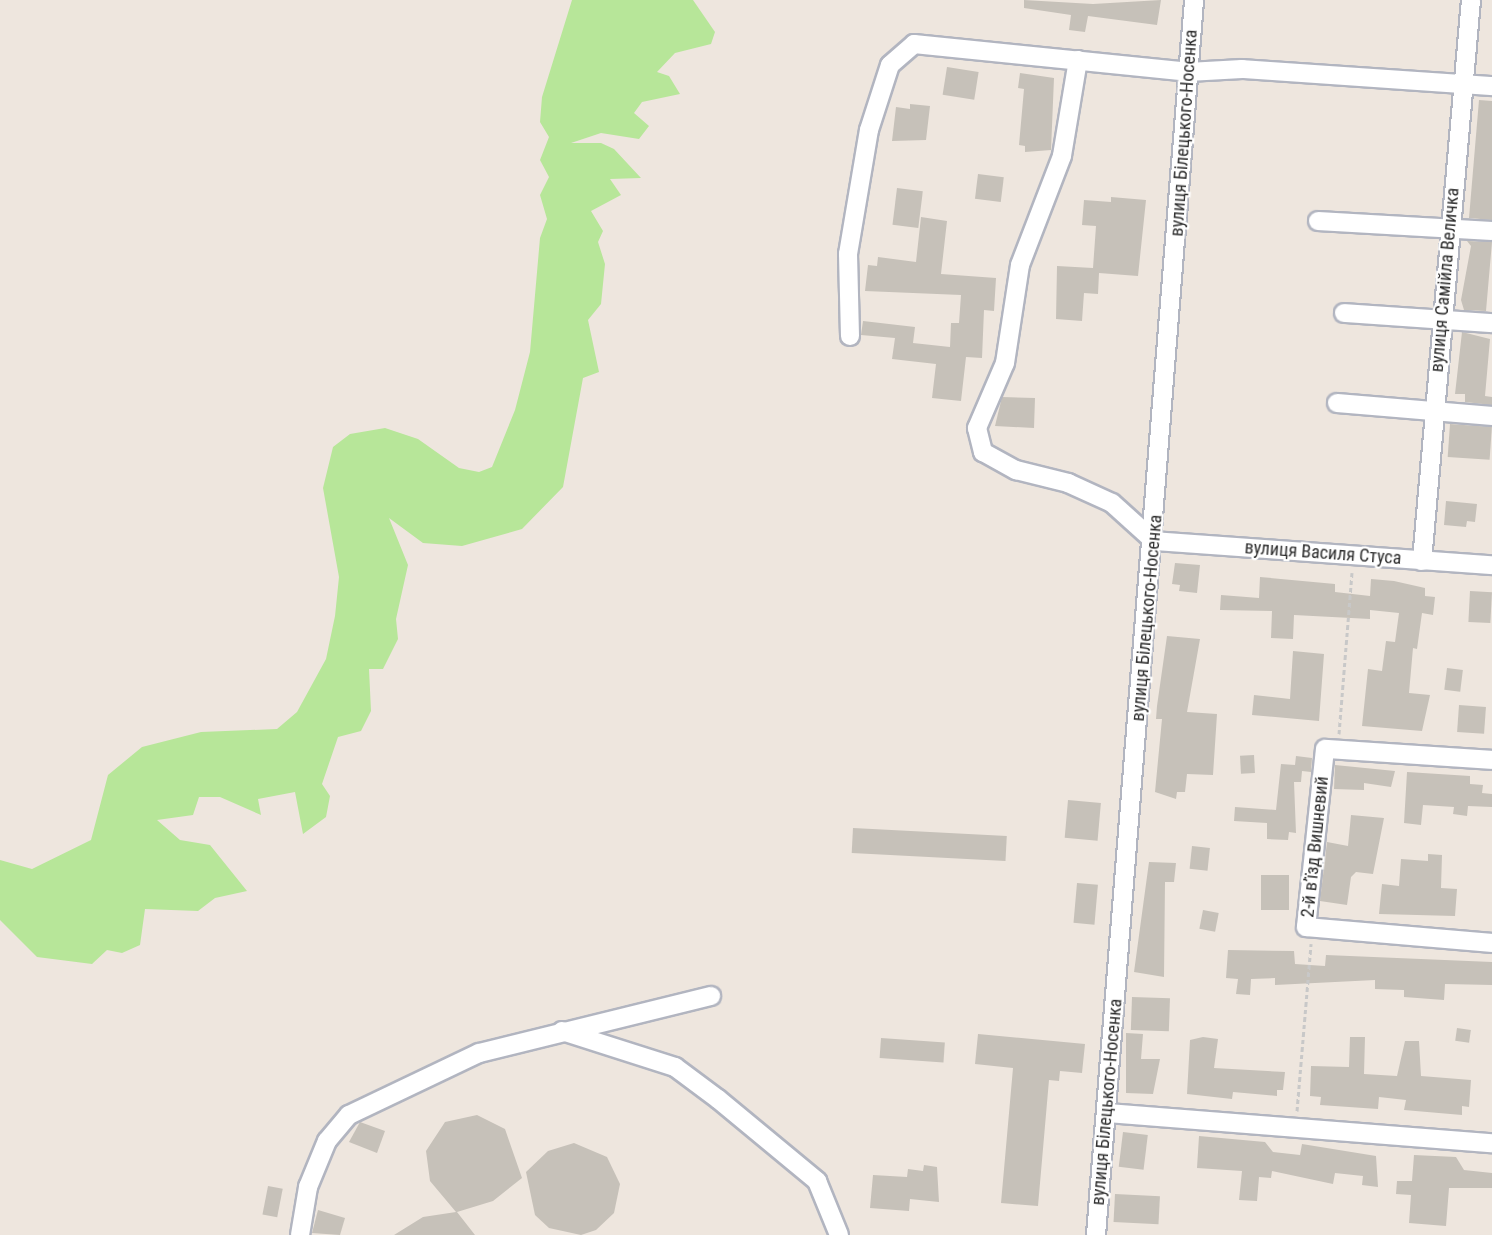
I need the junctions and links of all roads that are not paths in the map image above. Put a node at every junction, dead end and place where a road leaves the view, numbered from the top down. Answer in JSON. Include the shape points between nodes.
{"nodes":[{"id":1,"x":1194,"y":0,"type":"edge"},
{"id":2,"x":1471,"y":0,"type":"edge"},
{"id":3,"x":1078,"y":60,"type":"junction"},
{"id":4,"x":1188,"y":72,"type":"junction"},
{"id":5,"x":1463,"y":84,"type":"junction"},
{"id":6,"x":1492,"y":86,"type":"edge"},
{"id":7,"x":1318,"y":221,"type":"dead end"},
{"id":8,"x":1450,"y":228,"type":"junction"},
{"id":9,"x":1492,"y":231,"type":"edge"},
{"id":10,"x":1344,"y":313,"type":"dead end"},
{"id":11,"x":1442,"y":320,"type":"junction"},
{"id":12,"x":1492,"y":323,"type":"edge"},
{"id":13,"x":850,"y":336,"type":"dead end"},
{"id":14,"x":1337,"y":404,"type":"dead end"},
{"id":15,"x":1434,"y":411,"type":"junction"},
{"id":16,"x":1492,"y":416,"type":"edge"},
{"id":17,"x":1154,"y":541,"type":"junction"},
{"id":18,"x":1422,"y":561,"type":"junction"},
{"id":19,"x":1492,"y":565,"type":"edge"},
{"id":20,"x":1492,"y":760,"type":"edge"},
{"id":21,"x":1492,"y":943,"type":"edge"},
{"id":22,"x":711,"y":996,"type":"dead end"},
{"id":23,"x":560,"y":1030,"type":"junction"},
{"id":24,"x":1107,"y":1113,"type":"junction"},
{"id":25,"x":1492,"y":1143,"type":"edge"},
{"id":26,"x":302,"y":1232,"type":"edge"},
{"id":27,"x":839,"y":1235,"type":"edge"},
{"id":28,"x":1096,"y":1235,"type":"edge"}],
"edges":[{"from":1,"to":4,"type":"street","name":"вулиця Білецького-Носенка"},
{"from":2,"to":5,"type":"street","name":"вулиця Самійла Величка"},
{"from":3,"to":4,"type":"street"},
{"from":3,"to":13,"type":"street","via":[[930,42],[905,49],[890,65],[858,183],[848,254]]},
{"from":3,"to":17,"type":"street","via":[[1062,156],[1020,265],[1005,363],[977,428],[983,452],[1016,470],[1068,483],[1112,503]]},
{"from":4,"to":5,"type":"street","via":[[1242,69]]},
{"from":4,"to":17,"type":"street","name":"вулиця Білецького-Носенка"},
{"from":5,"to":6,"type":"street"},
{"from":5,"to":8,"type":"street","name":"вулиця Самійла Величка"},
{"from":7,"to":8,"type":"street"},
{"from":8,"to":9,"type":"street"},
{"from":8,"to":11,"type":"street","name":"вулиця Самійла Величка"},
{"from":10,"to":11,"type":"street"},
{"from":11,"to":12,"type":"street"},
{"from":11,"to":15,"type":"street","name":"вулиця Самійла Величка"},
{"from":14,"to":15,"type":"street"},
{"from":15,"to":16,"type":"street"},
{"from":15,"to":18,"type":"street","name":"вулиця Самійла Величка"},
{"from":17,"to":18,"type":"street","name":"вулиця Василя Стуса"},
{"from":17,"to":24,"type":"street","name":"вулиця Білецького-Носенка"},
{"from":18,"to":19,"type":"street","name":"вулиця Василя Стуса"},
{"from":20,"to":21,"type":"street","name":"2-й вʼїзд Вишневий","via":[[1325,749],[1306,927]]},
{"from":22,"to":23,"type":"street"},
{"from":23,"to":26,"type":"street","via":[[478,1053],[349,1115],[327,1141],[308,1187]]},
{"from":23,"to":27,"type":"street","via":[[675,1067],[718,1098],[817,1181]]},
{"from":24,"to":25,"type":"street"},
{"from":24,"to":28,"type":"street","name":"вулиця Білецького-Носенка"}]}
